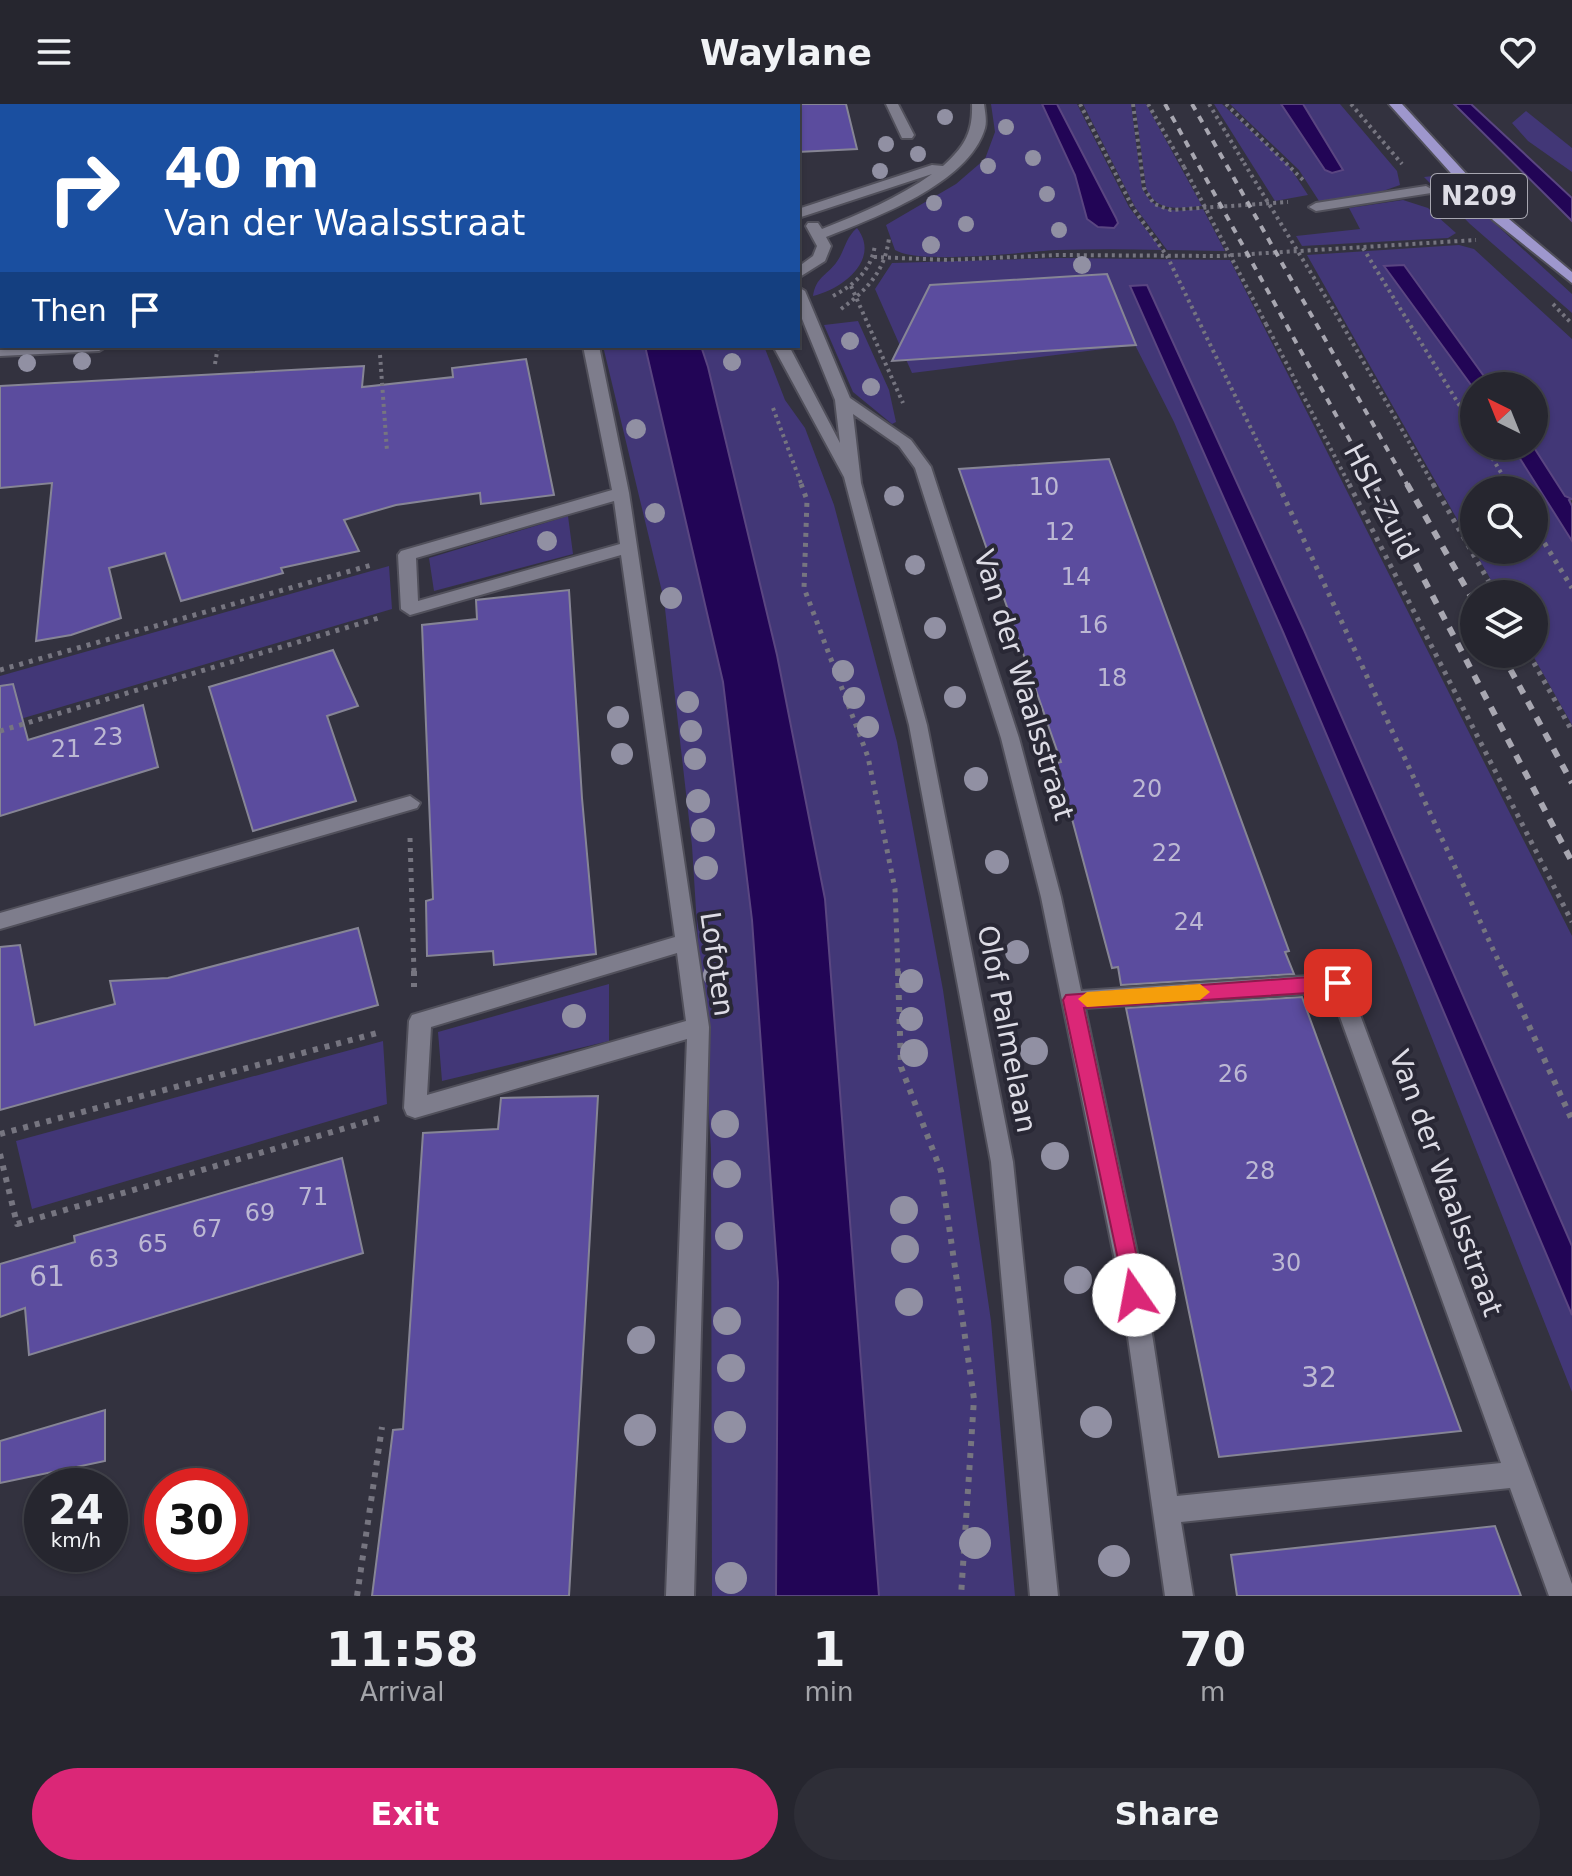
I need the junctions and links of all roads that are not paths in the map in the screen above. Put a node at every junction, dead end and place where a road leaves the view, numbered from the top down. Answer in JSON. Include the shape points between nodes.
{"nodes":[{"id":1,"x":892,"y":104,"type":"edge"},
{"id":2,"x":978,"y":104,"type":"edge"},
{"id":3,"x":1395,"y":104,"type":"edge"},
{"id":4,"x":907,"y":135,"type":"dead end"},
{"id":5,"x":953,"y":163,"type":"junction"},
{"id":6,"x":1426,"y":190,"type":"dead end"},
{"id":7,"x":1316,"y":207,"type":"dead end"},
{"id":8,"x":800,"y":214,"type":"edge"},
{"id":9,"x":800,"y":217,"type":"edge"},
{"id":10,"x":821,"y":234,"type":"junction"},
{"id":11,"x":800,"y":273,"type":"edge"},
{"id":12,"x":1572,"y":279,"type":"edge"},
{"id":13,"x":800,"y":296,"type":"edge"},
{"id":14,"x":59,"y":348,"type":"edge"},
{"id":15,"x":591,"y":348,"type":"edge"},
{"id":16,"x":782,"y":348,"type":"edge"},
{"id":17,"x":0,"y":351,"type":"edge"},
{"id":18,"x":843,"y":400,"type":"junction"},
{"id":19,"x":853,"y":483,"type":"junction"},
{"id":20,"x":621,"y":493,"type":"junction"},
{"id":21,"x":628,"y":547,"type":"junction"},
{"id":22,"x":410,"y":803,"type":"road end"},
{"id":23,"x":0,"y":921,"type":"edge"},
{"id":24,"x":686,"y":942,"type":"junction"},
{"id":25,"x":1073,"y":1000,"type":"junction"},
{"id":26,"x":698,"y":1027,"type":"junction"},
{"id":27,"x":1519,"y":1474,"type":"junction"},
{"id":28,"x":1167,"y":1510,"type":"junction"},
{"id":29,"x":680,"y":1596,"type":"edge"},
{"id":30,"x":1044,"y":1596,"type":"edge"},
{"id":31,"x":1179,"y":1596,"type":"edge"},
{"id":32,"x":1563,"y":1596,"type":"edge"}],
"edges":[{"from":1,"to":4,"type":"street"},
{"from":2,"to":5,"type":"street","via":[[981,123],[975,139]]},
{"from":3,"to":12,"type":"main road","number":"N209","via":[[1498,217]]},
{"from":5,"to":8,"type":"street"},
{"from":5,"to":10,"type":"street","via":[[905,199]]},
{"from":6,"to":7,"type":"street"},
{"from":9,"to":10,"type":"street"},
{"from":10,"to":11,"type":"street","via":[[820,258]]},
{"from":13,"to":18,"type":"street","name":"Olof Palmelaan"},
{"from":14,"to":17,"type":"street"},
{"from":15,"to":20,"type":"street","name":"Lofoten"},
{"from":16,"to":19,"type":"street","name":"Olof Palmelaan"},
{"from":18,"to":19,"type":"street","name":"Olof Palmelaan"},
{"from":18,"to":25,"type":"street","name":"Van der Waalsstraat","via":[[905,443],[923,467],[1010,738]]},
{"from":19,"to":30,"type":"street","name":"Olof Palmelaan","via":[[918,725],[1002,1162]]},
{"from":20,"to":21,"type":"street","name":"Lofoten"},
{"from":20,"to":21,"type":"street","via":[[407,555],[410,609]]},
{"from":21,"to":24,"type":"street","name":"Lofoten"},
{"from":22,"to":23,"type":"street"},
{"from":24,"to":26,"type":"street","name":"Lofoten"},
{"from":24,"to":26,"type":"street","via":[[420,1021],[415,1108]]},
{"from":25,"to":27,"type":"street","name":"Van der Waalsstraat","via":[[1338,983]]},
{"from":25,"to":28,"type":"street","name":"Van der Waalsstraat","via":[[1134,1295]]},
{"from":26,"to":29,"type":"street","name":"Lofoten"},
{"from":27,"to":28,"type":"street"},
{"from":27,"to":32,"type":"street","name":"Van der Waalsstraat"},
{"from":28,"to":31,"type":"street","name":"Van der Waalsstraat"}]}
